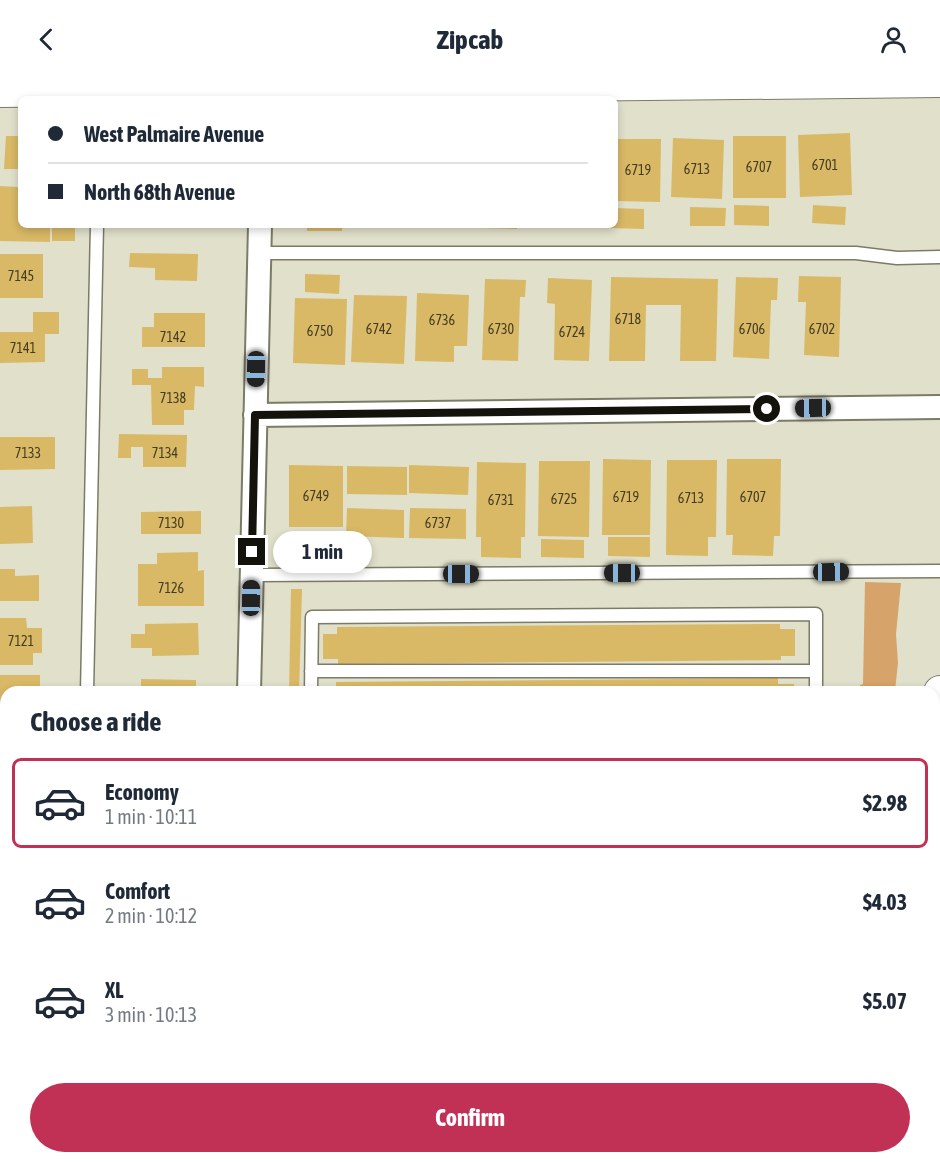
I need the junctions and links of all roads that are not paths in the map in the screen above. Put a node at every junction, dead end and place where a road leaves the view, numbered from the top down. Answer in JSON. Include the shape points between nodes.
{"nodes":[{"id":1,"x":940,"y":81,"type":"edge"},
{"id":2,"x":481,"y":82,"type":"edge"},
{"id":3,"x":0,"y":91,"type":"edge"},
{"id":4,"x":264,"y":94,"type":"edge"},
{"id":5,"x":100,"y":95,"type":"edge"},
{"id":6,"x":97,"y":228,"type":"edge"},
{"id":7,"x":260,"y":228,"type":"edge"},
{"id":8,"x":259,"y":253,"type":"junction"},
{"id":9,"x":940,"y":257,"type":"edge"},
{"id":10,"x":940,"y":407,"type":"edge"},
{"id":11,"x":255,"y":415,"type":"junction"},
{"id":12,"x":940,"y":571,"type":"edge"},
{"id":13,"x":252,"y":575,"type":"junction"},
{"id":14,"x":311,"y":671,"type":"junction"},
{"id":15,"x":816,"y":671,"type":"junction"},
{"id":16,"x":87,"y":686,"type":"edge"},
{"id":17,"x":249,"y":686,"type":"edge"},
{"id":18,"x":311,"y":686,"type":"edge"},
{"id":19,"x":816,"y":686,"type":"edge"}],
"edges":[{"from":1,"to":2,"type":"street"},
{"from":2,"to":4,"type":"street"},
{"from":3,"to":5,"type":"street"},
{"from":4,"to":5,"type":"street"},
{"from":6,"to":16,"type":"lane"},
{"from":7,"to":8,"type":"street"},
{"from":8,"to":9,"type":"lane","via":[[856,253],[897,258]]},
{"from":8,"to":11,"type":"street"},
{"from":10,"to":11,"type":"street"},
{"from":11,"to":13,"type":"street"},
{"from":12,"to":13,"type":"lane"},
{"from":13,"to":17,"type":"street"},
{"from":14,"to":15,"type":"lane"},
{"from":14,"to":15,"type":"lane","via":[[312,617],[816,614]]},
{"from":14,"to":18,"type":"lane"},
{"from":15,"to":19,"type":"lane"}]}
